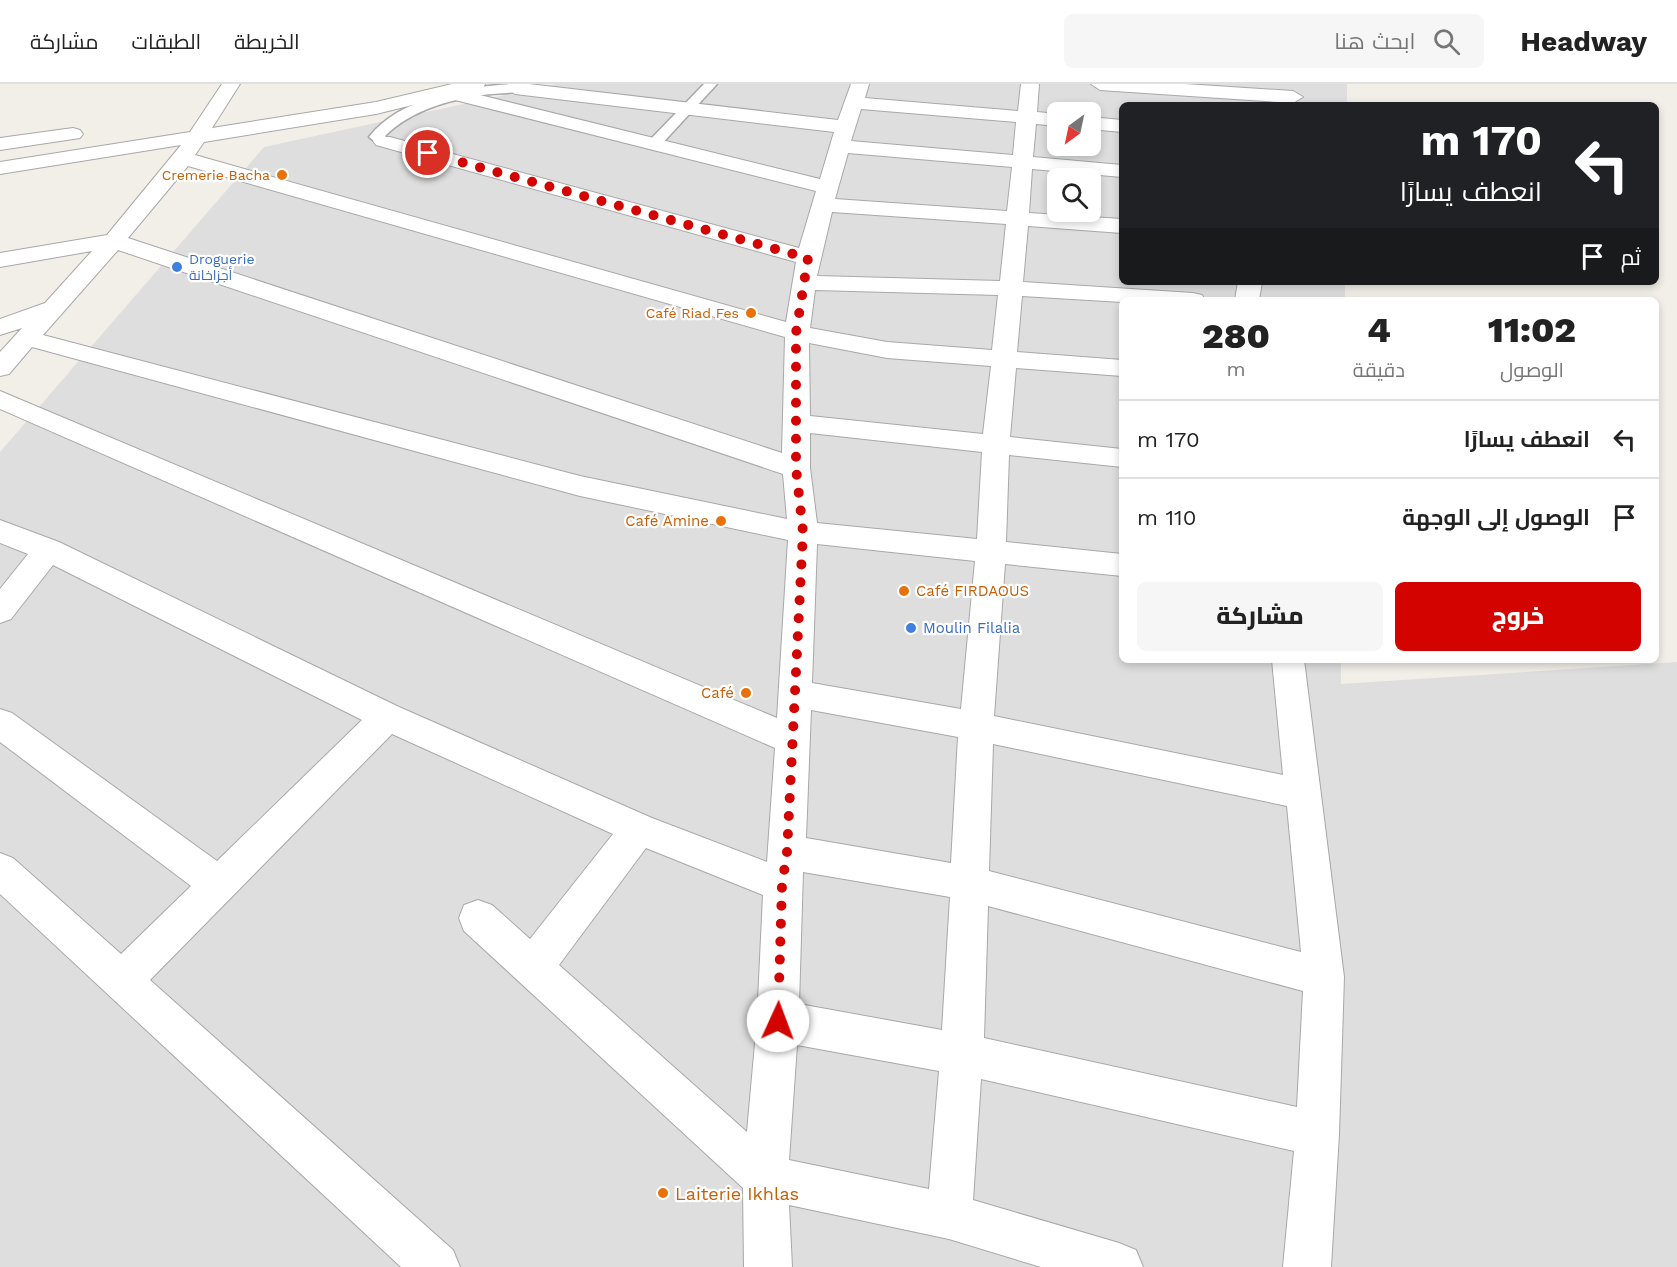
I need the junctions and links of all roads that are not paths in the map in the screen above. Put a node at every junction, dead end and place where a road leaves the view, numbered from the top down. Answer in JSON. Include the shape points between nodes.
{"nodes":[{"id":1,"x":231,"y":84,"type":"edge"},
{"id":2,"x":711,"y":84,"type":"edge"},
{"id":3,"x":1030,"y":84,"type":"edge"},
{"id":4,"x":1100,"y":84,"type":"edge"},
{"id":5,"x":515,"y":88,"type":"joint"},
{"id":6,"x":469,"y":90,"type":"edge"},
{"id":7,"x":1293,"y":95,"type":"edge"},
{"id":8,"x":238,"y":109,"type":"dead end"},
{"id":9,"x":689,"y":109,"type":"junction"},
{"id":10,"x":214,"y":113,"type":"junction"},
{"id":11,"x":850,"y":115,"type":"edge"},
{"id":12,"x":1026,"y":117,"type":"junction"},
{"id":13,"x":1047,"y":119,"type":"edge"},
{"id":14,"x":1101,"y":124,"type":"edge"},
{"id":15,"x":195,"y":126,"type":"junction"},
{"id":16,"x":1119,"y":126,"type":"edge"},
{"id":17,"x":90,"y":131,"type":"dead end"},
{"id":18,"x":383,"y":141,"type":"joint"},
{"id":19,"x":0,"y":144,"type":"edge"},
{"id":20,"x":653,"y":145,"type":"junction"},
{"id":21,"x":183,"y":158,"type":"junction"},
{"id":22,"x":1021,"y":162,"type":"junction"},
{"id":23,"x":0,"y":168,"type":"edge"},
{"id":24,"x":1119,"y":171,"type":"edge"},
{"id":25,"x":825,"y":196,"type":"junction"},
{"id":26,"x":1016,"y":216,"type":"junction"},
{"id":27,"x":1119,"y":226,"type":"edge"},
{"id":28,"x":114,"y":241,"type":"junction"},
{"id":29,"x":0,"y":260,"type":"edge"},
{"id":30,"x":807,"y":270,"type":"junction"},
{"id":31,"x":1011,"y":288,"type":"junction"},
{"id":32,"x":1148,"y":297,"type":"edge"},
{"id":33,"x":51,"y":308,"type":"junction"},
{"id":34,"x":0,"y":328,"type":"edge"},
{"id":35,"x":796,"y":333,"type":"junction"},
{"id":36,"x":27,"y":338,"type":"junction"},
{"id":37,"x":1004,"y":360,"type":"junction"},
{"id":38,"x":0,"y":368,"type":"edge"},
{"id":39,"x":1119,"y":368,"type":"edge"},
{"id":40,"x":0,"y":399,"type":"edge"},
{"id":41,"x":797,"y":423,"type":"junction"},
{"id":42,"x":996,"y":445,"type":"junction"},
{"id":43,"x":1119,"y":458,"type":"edge"},
{"id":44,"x":796,"y":468,"type":"junction"},
{"id":45,"x":0,"y":531,"type":"edge"},
{"id":46,"x":803,"y":532,"type":"junction"},
{"id":47,"x":48,"y":550,"type":"junction"},
{"id":48,"x":991,"y":552,"type":"junction"},
{"id":49,"x":1119,"y":565,"type":"edge"},
{"id":50,"x":0,"y":610,"type":"edge"},
{"id":51,"x":1288,"y":663,"type":"edge"},
{"id":52,"x":793,"y":693,"type":"junction"},
{"id":53,"x":387,"y":717,"type":"junction"},
{"id":54,"x":0,"y":723,"type":"edge"},
{"id":55,"x":976,"y":726,"type":"junction"},
{"id":56,"x":793,"y":740,"type":"junction"},
{"id":57,"x":1301,"y":794,"type":"junction"},
{"id":58,"x":639,"y":829,"type":"junction"},
{"id":59,"x":785,"y":869,"type":"junction"},
{"id":60,"x":0,"y":870,"type":"edge"},
{"id":61,"x":968,"y":883,"type":"junction"},
{"id":62,"x":219,"y":884,"type":"junction"},
{"id":63,"x":478,"y":918,"type":"dead end"},
{"id":64,"x":532,"y":968,"type":"junction"},
{"id":65,"x":1324,"y":976,"type":"junction"},
{"id":66,"x":121,"y":982,"type":"junction"},
{"id":67,"x":778,"y":1021,"type":"junction"},
{"id":68,"x":962,"y":1054,"type":"junction"},
{"id":69,"x":1317,"y":1134,"type":"junction"},
{"id":70,"x":765,"y":1178,"type":"junction"},
{"id":71,"x":949,"y":1216,"type":"junction"},
{"id":72,"x":436,"y":1267,"type":"edge"},
{"id":73,"x":768,"y":1267,"type":"edge"},
{"id":74,"x":1119,"y":1267,"type":"edge"},
{"id":75,"x":1307,"y":1267,"type":"edge"}],
"edges":[{"from":1,"to":10,"type":"street"},
{"from":2,"to":9,"type":"lane"},
{"from":3,"to":12,"type":"street"},
{"from":4,"to":7,"type":"street"},
{"from":5,"to":6,"type":"lane"},
{"from":5,"to":9,"type":"street"},
{"from":6,"to":15,"type":"street","via":[[376,108]]},
{"from":6,"to":18,"type":"lane","via":[[392,123],[376,137]]},
{"from":6,"to":20,"type":"street"},
{"from":8,"to":10,"type":"street"},
{"from":9,"to":11,"type":"street"},
{"from":9,"to":20,"type":"lane"},
{"from":10,"to":15,"type":"street"},
{"from":11,"to":12,"type":"street"},
{"from":11,"to":22,"type":"street"},
{"from":11,"to":25,"type":"street"},
{"from":12,"to":13,"type":"street"},
{"from":12,"to":22,"type":"street"},
{"from":14,"to":16,"type":"street"},
{"from":15,"to":21,"type":"street"},
{"from":15,"to":23,"type":"street"},
{"from":17,"to":19,"type":"street"},
{"from":18,"to":30,"type":"street"},
{"from":20,"to":25,"type":"street"},
{"from":21,"to":28,"type":"street"},
{"from":21,"to":35,"type":"street"},
{"from":22,"to":24,"type":"street"},
{"from":22,"to":26,"type":"street"},
{"from":25,"to":26,"type":"street"},
{"from":25,"to":30,"type":"street"},
{"from":26,"to":27,"type":"street"},
{"from":26,"to":31,"type":"street"},
{"from":28,"to":29,"type":"street"},
{"from":28,"to":33,"type":"street"},
{"from":28,"to":44,"type":"street"},
{"from":30,"to":31,"type":"street"},
{"from":30,"to":35,"type":"street"},
{"from":31,"to":32,"type":"street"},
{"from":31,"to":37,"type":"street"},
{"from":33,"to":34,"type":"street"},
{"from":33,"to":36,"type":"street"},
{"from":35,"to":37,"type":"street","via":[[887,350]]},
{"from":35,"to":41,"type":"street"},
{"from":36,"to":38,"type":"street"},
{"from":36,"to":46,"type":"street","via":[[580,486]]},
{"from":37,"to":39,"type":"street"},
{"from":37,"to":42,"type":"street"},
{"from":40,"to":56,"type":"street"},
{"from":41,"to":42,"type":"street"},
{"from":41,"to":44,"type":"street"},
{"from":42,"to":43,"type":"street"},
{"from":42,"to":48,"type":"street"},
{"from":44,"to":46,"type":"street"},
{"from":45,"to":47,"type":"street"},
{"from":46,"to":48,"type":"street"},
{"from":46,"to":52,"type":"street"},
{"from":47,"to":50,"type":"street"},
{"from":47,"to":53,"type":"street"},
{"from":48,"to":49,"type":"street"},
{"from":48,"to":55,"type":"street"},
{"from":51,"to":57,"type":"street"},
{"from":52,"to":55,"type":"street"},
{"from":52,"to":56,"type":"street"},
{"from":53,"to":58,"type":"street"},
{"from":53,"to":62,"type":"street"},
{"from":54,"to":62,"type":"street"},
{"from":55,"to":57,"type":"street"},
{"from":55,"to":61,"type":"street"},
{"from":56,"to":59,"type":"street"},
{"from":57,"to":65,"type":"street"},
{"from":58,"to":59,"type":"street"},
{"from":58,"to":64,"type":"street"},
{"from":59,"to":61,"type":"street"},
{"from":59,"to":67,"type":"street"},
{"from":60,"to":66,"type":"street"},
{"from":61,"to":65,"type":"street"},
{"from":61,"to":68,"type":"street"},
{"from":62,"to":66,"type":"street"},
{"from":63,"to":64,"type":"street"},
{"from":64,"to":70,"type":"street"},
{"from":65,"to":69,"type":"street"},
{"from":66,"to":72,"type":"street"},
{"from":67,"to":68,"type":"street"},
{"from":67,"to":70,"type":"street"},
{"from":68,"to":69,"type":"street"},
{"from":68,"to":71,"type":"street"},
{"from":69,"to":75,"type":"street"},
{"from":70,"to":71,"type":"street"},
{"from":70,"to":73,"type":"street"},
{"from":71,"to":74,"type":"street"}]}
